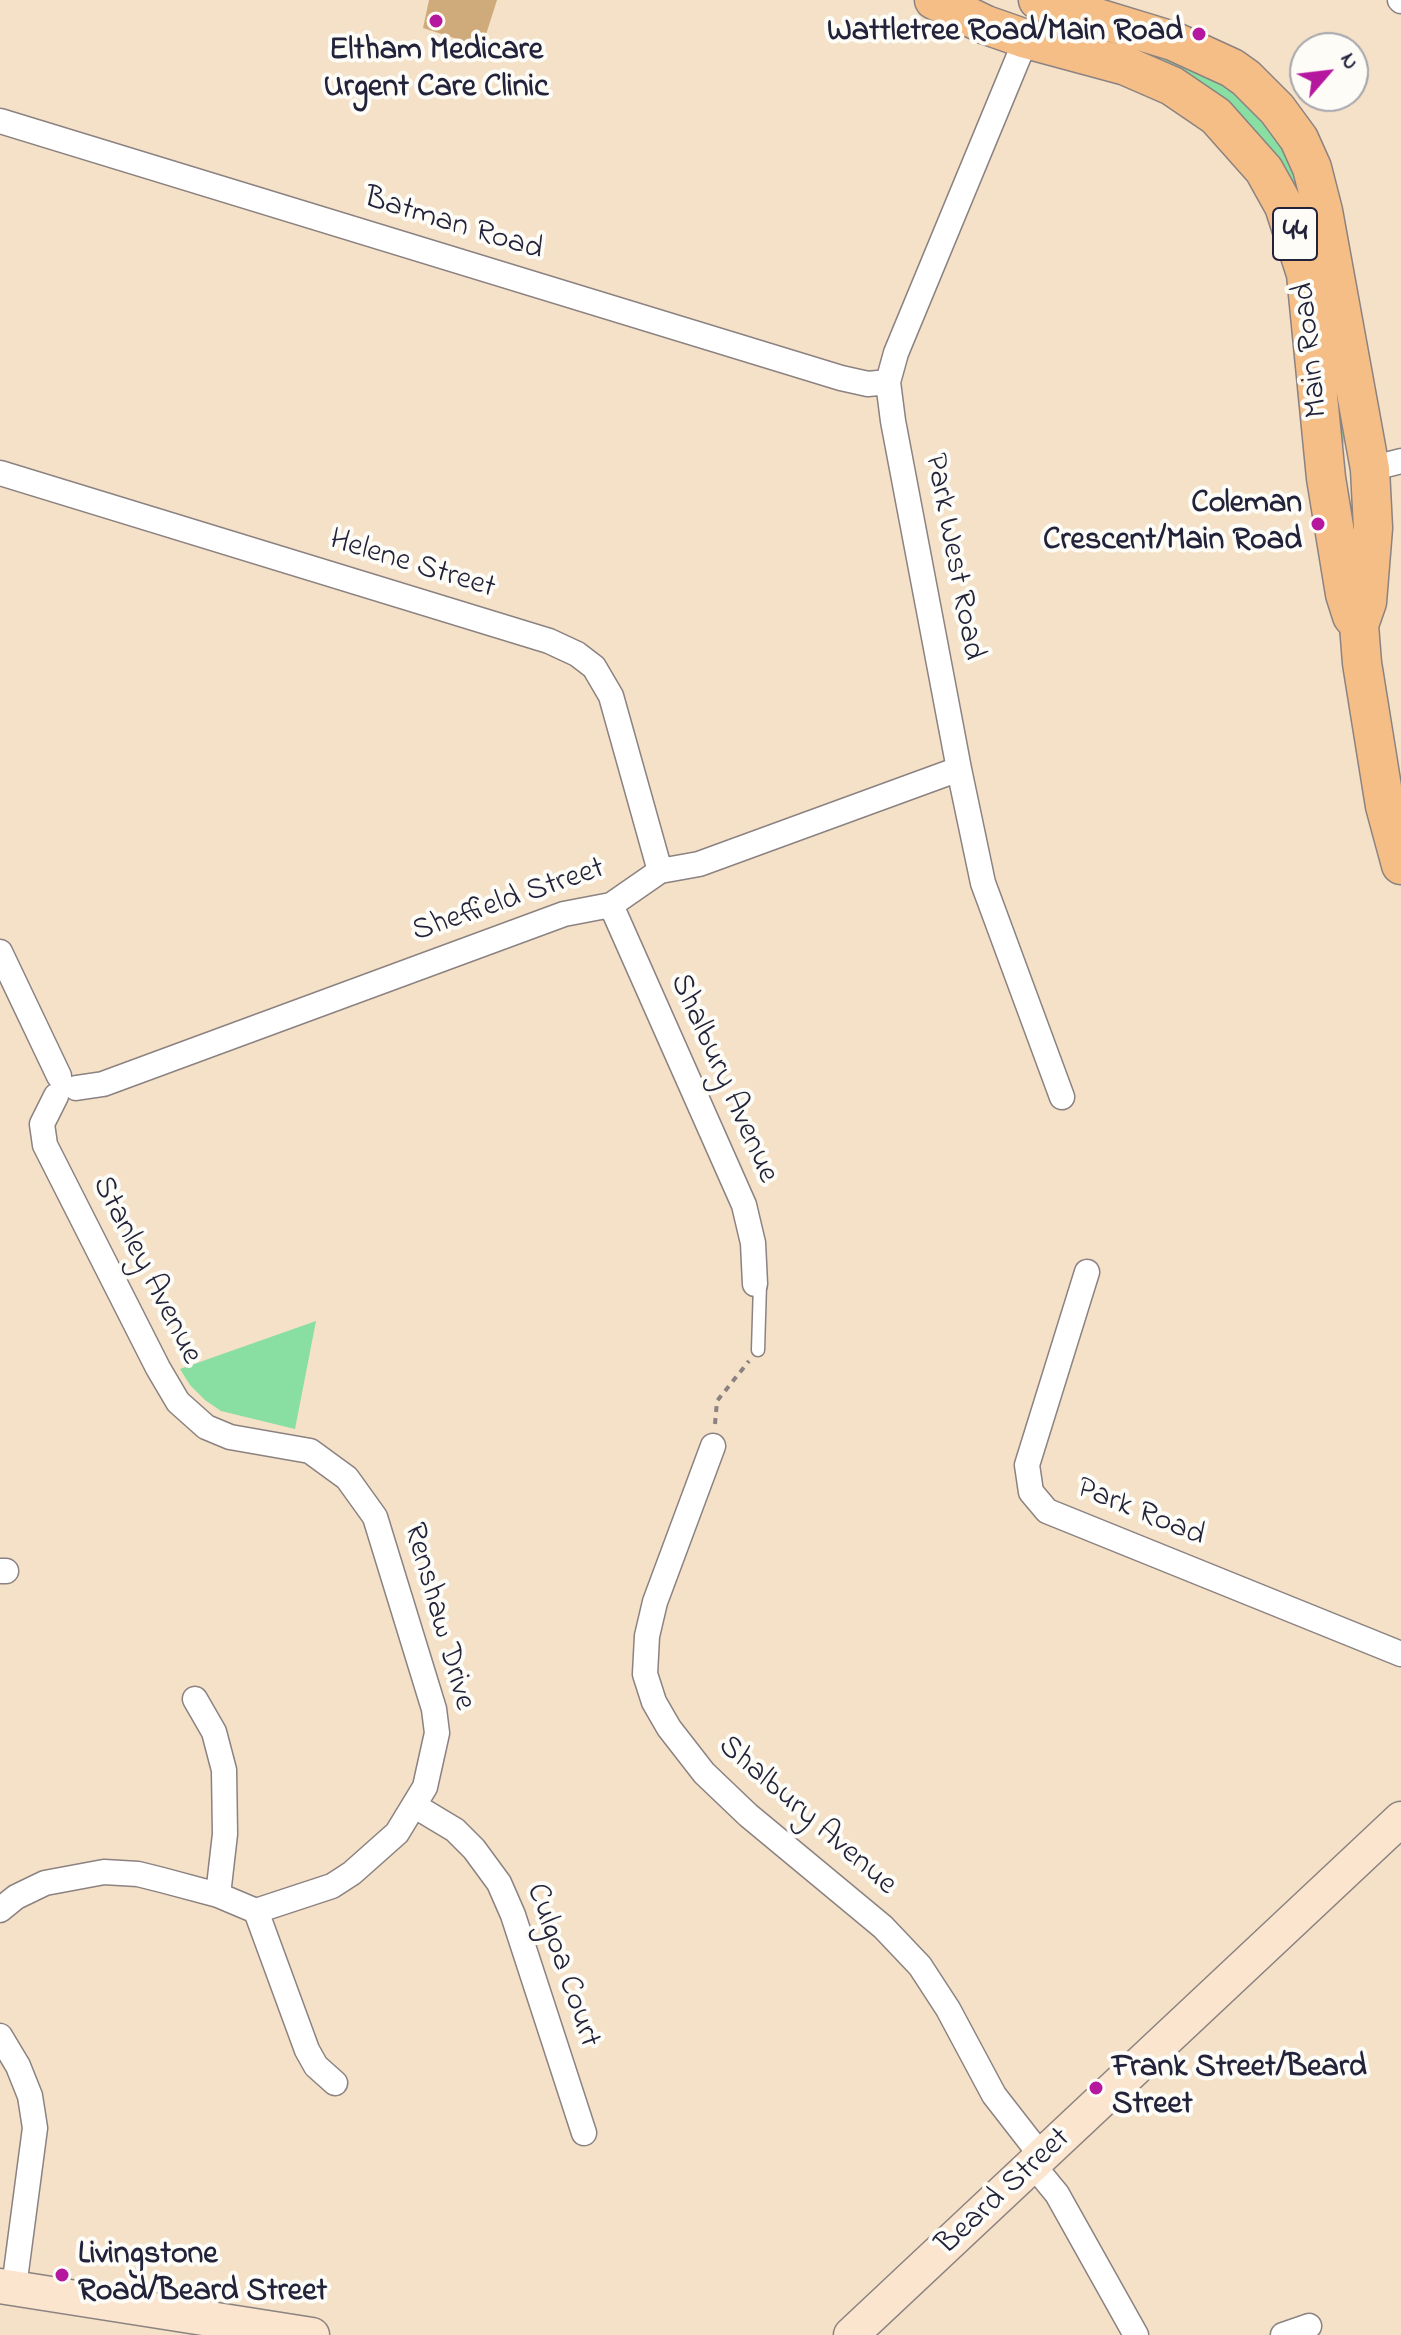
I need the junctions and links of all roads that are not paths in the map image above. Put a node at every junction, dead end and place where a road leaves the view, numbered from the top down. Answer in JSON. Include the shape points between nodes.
{"nodes":[{"id":1,"x":934,"y":0,"type":"edge"},
{"id":2,"x":1103,"y":0,"type":"edge"},
{"id":3,"x":1048,"y":2,"type":"edge"},
{"id":4,"x":1130,"y":27,"type":"junction"},
{"id":5,"x":1026,"y":39,"type":"junction"},
{"id":6,"x":0,"y":121,"type":"edge"},
{"id":7,"x":888,"y":382,"type":"junction"},
{"id":8,"x":1385,"y":465,"type":"edge"},
{"id":9,"x":0,"y":473,"type":"edge"},
{"id":10,"x":1326,"y":478,"type":"junction"},
{"id":11,"x":1359,"y":625,"type":"junction"},
{"id":12,"x":959,"y":769,"type":"junction"},
{"id":13,"x":1401,"y":865,"type":"edge"},
{"id":14,"x":660,"y":871,"type":"junction"},
{"id":15,"x":611,"y":905,"type":"junction"},
{"id":16,"x":0,"y":952,"type":"edge"},
{"id":17,"x":64,"y":1087,"type":"junction"},
{"id":18,"x":1062,"y":1096,"type":"dead end"},
{"id":19,"x":1087,"y":1272,"type":"dead end"},
{"id":20,"x":755,"y":1284,"type":"joint"},
{"id":21,"x":758,"y":1350,"type":"road end"},
{"id":22,"x":246,"y":1440,"type":"joint"},
{"id":23,"x":713,"y":1446,"type":"road end"},
{"id":24,"x":1401,"y":1654,"type":"edge"},
{"id":25,"x":195,"y":1699,"type":"dead end"},
{"id":26,"x":415,"y":1806,"type":"junction"},
{"id":27,"x":1401,"y":1819,"type":"edge"},
{"id":28,"x":218,"y":1895,"type":"junction"},
{"id":29,"x":0,"y":1910,"type":"edge"},
{"id":30,"x":256,"y":1911,"type":"junction"},
{"id":31,"x":0,"y":2036,"type":"edge"},
{"id":32,"x":335,"y":2083,"type":"dead end"},
{"id":33,"x":584,"y":2133,"type":"dead end"},
{"id":34,"x":1038,"y":2162,"type":"junction"},
{"id":35,"x":7,"y":2286,"type":"edge"},
{"id":36,"x":1309,"y":2326,"type":"dead end"},
{"id":37,"x":257,"y":2331,"type":"edge"},
{"id":38,"x":312,"y":2335,"type":"edge"},
{"id":39,"x":851,"y":2335,"type":"edge"},
{"id":40,"x":1136,"y":2335,"type":"edge"},
{"id":41,"x":1283,"y":2335,"type":"edge"}],
"edges":[{"from":1,"to":5,"type":"main road","name":"Main Road","number":"44"},
{"from":2,"to":4,"type":"main road"},
{"from":3,"to":4,"type":"main road","name":"Main Road","number":"44"},
{"from":3,"to":5,"type":"main road"},
{"from":4,"to":8,"type":"main road","name":"Main Road","number":"44","via":[[1232,68],[1264,94],[1299,139],[1320,198]]},
{"from":5,"to":7,"type":"street","name":"Park West Road"},
{"from":5,"to":10,"type":"main road","name":"Main Road","number":"44","via":[[1126,66],[1180,90],[1216,116],[1264,170],[1284,206],[1306,274]]},
{"from":6,"to":7,"type":"street","name":"Batman Road","via":[[826,374],[859,383]]},
{"from":7,"to":12,"type":"street","name":"Park West Road"},
{"from":8,"to":10,"type":"main road"},
{"from":8,"to":11,"type":"main road","name":"Main Road","number":"44","via":[[1374,507],[1367,602]]},
{"from":9,"to":14,"type":"street","name":"Helene Street","via":[[534,636],[577,654],[594,667],[611,696]]},
{"from":10,"to":11,"type":"main road","name":"Main Road","number":"44","via":[[1345,594]]},
{"from":11,"to":13,"type":"main road","name":"Main Road","number":"44","via":[[1371,731]]},
{"from":12,"to":14,"type":"street","name":"Sheffield Street","via":[[699,864]]},
{"from":12,"to":18,"type":"street","name":"Park West Road","via":[[986,891]]},
{"from":14,"to":15,"type":"street","name":"Sheffield Street"},
{"from":15,"to":17,"type":"street","name":"Sheffield Street","via":[[564,914],[97,1087]]},
{"from":15,"to":20,"type":"street","name":"Shalbury Avenue","via":[[744,1205]]},
{"from":16,"to":17,"type":"street"},
{"from":17,"to":22,"type":"street","name":"Stanley Avenue","via":[[42,1124],[45,1145],[163,1378],[198,1421]]},
{"from":19,"to":24,"type":"street","name":"Park Road","via":[[1027,1465],[1031,1492],[1047,1511]]},
{"from":20,"to":21,"type":"lane","name":"Shalbury Avenue"},
{"from":22,"to":26,"type":"street","name":"Renshaw Drive","via":[[310,1451],[347,1478],[375,1517],[434,1709],[433,1755]]},
{"from":23,"to":34,"type":"street","name":"Shalbury Avenue","via":[[647,1636],[645,1674],[654,1702],[704,1773],[883,1927],[920,1966]]},
{"from":25,"to":28,"type":"street","via":[[214,1732],[224,1770],[225,1834]]},
{"from":26,"to":30,"type":"street","name":"Renshaw Drive","via":[[382,1848],[332,1886]]},
{"from":26,"to":33,"type":"street","name":"Culgoa Court","via":[[455,1830],[499,1883]]},
{"from":27,"to":34,"type":"street","name":"Beard Street"},
{"from":28,"to":29,"type":"street","via":[[138,1874],[104,1872],[45,1883]]},
{"from":28,"to":30,"type":"street"},
{"from":30,"to":32,"type":"street","via":[[307,2050]]},
{"from":31,"to":35,"type":"street","via":[[26,2086],[35,2128]]},
{"from":34,"to":39,"type":"street","name":"Beard Street"},
{"from":34,"to":40,"type":"street","name":"Shalbury Avenue"},
{"from":35,"to":37,"type":"street"},
{"from":36,"to":41,"type":"street"},
{"from":37,"to":38,"type":"street"}]}
